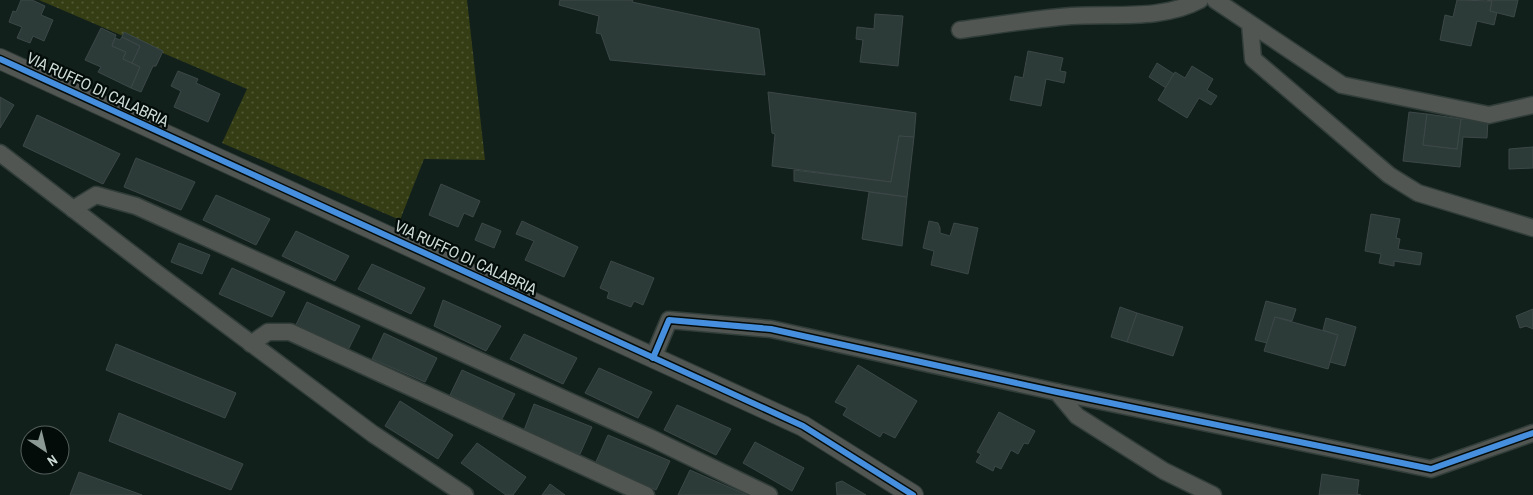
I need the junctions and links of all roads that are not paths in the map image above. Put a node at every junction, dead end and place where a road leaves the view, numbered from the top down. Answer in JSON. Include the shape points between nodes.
{"nodes":[{"id":1,"x":1200,"y":0,"type":"edge"},
{"id":2,"x":1215,"y":0,"type":"edge"},
{"id":3,"x":1250,"y":24,"type":"junction"},
{"id":4,"x":960,"y":30,"type":"dead end"},
{"id":5,"x":0,"y":59,"type":"edge"},
{"id":6,"x":1533,"y":105,"type":"edge"},
{"id":7,"x":0,"y":153,"type":"edge"},
{"id":8,"x":73,"y":209,"type":"junction"},
{"id":9,"x":1533,"y":228,"type":"edge"},
{"id":10,"x":251,"y":344,"type":"junction"},
{"id":11,"x":652,"y":358,"type":"junction"},
{"id":12,"x":1057,"y":392,"type":"junction"},
{"id":13,"x":1533,"y":433,"type":"edge"},
{"id":14,"x":465,"y":495,"type":"edge"},
{"id":15,"x":646,"y":495,"type":"edge"},
{"id":16,"x":770,"y":495,"type":"edge"},
{"id":17,"x":913,"y":495,"type":"edge"},
{"id":18,"x":1213,"y":495,"type":"edge"}],
"edges":[{"from":1,"to":4,"type":"street","via":[[1166,12],[1071,16]]},
{"from":2,"to":3,"type":"street"},
{"from":3,"to":6,"type":"street","via":[[1342,85],[1489,115]]},
{"from":3,"to":9,"type":"street","via":[[1253,59],[1389,176],[1418,193]]},
{"from":5,"to":11,"type":"street","name":"VIA RUFFO DI CALABRIA"},
{"from":7,"to":8,"type":"street"},
{"from":8,"to":10,"type":"street"},
{"from":8,"to":16,"type":"street","via":[[96,195],[136,206],[651,438]]},
{"from":10,"to":14,"type":"street","via":[[373,434]]},
{"from":10,"to":15,"type":"street","via":[[268,332],[290,332]]},
{"from":11,"to":12,"type":"street","via":[[669,320],[771,328]]},
{"from":11,"to":17,"type":"street","name":"VIA RUFFO DI CALABRIA","via":[[803,426]]},
{"from":12,"to":13,"type":"street","via":[[1430,470]]},
{"from":12,"to":18,"type":"street","via":[[1077,416],[1164,471]]}]}
